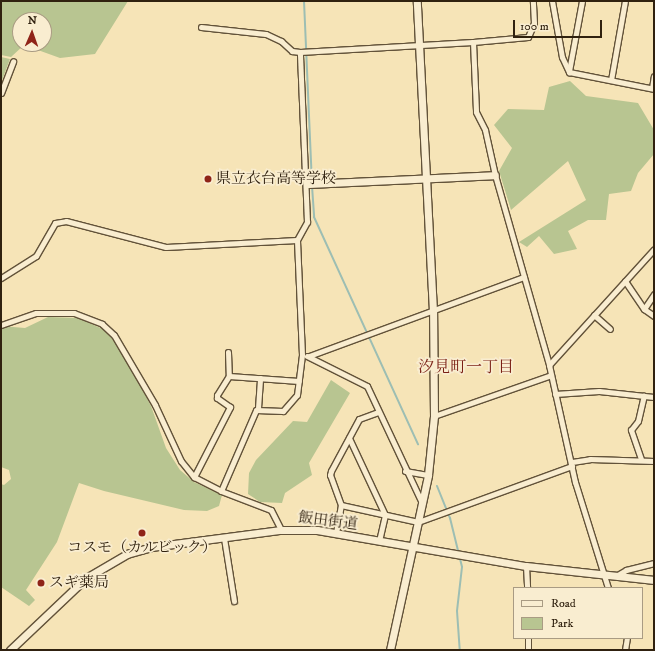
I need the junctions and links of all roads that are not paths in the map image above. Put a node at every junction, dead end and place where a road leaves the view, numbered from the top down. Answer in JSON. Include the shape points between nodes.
{"nodes":[{"id":1,"x":417,"y":1,"type":"edge"},
{"id":2,"x":533,"y":1,"type":"edge"},
{"id":3,"x":552,"y":1,"type":"edge"},
{"id":4,"x":582,"y":1,"type":"edge"},
{"id":5,"x":625,"y":1,"type":"edge"},
{"id":6,"x":201,"y":27,"type":"dead end"},
{"id":7,"x":473,"y":42,"type":"junction"},
{"id":8,"x":420,"y":44,"type":"junction"},
{"id":9,"x":300,"y":52,"type":"junction"},
{"id":10,"x":13,"y":61,"type":"dead end"},
{"id":11,"x":569,"y":72,"type":"junction"},
{"id":12,"x":654,"y":76,"type":"edge"},
{"id":13,"x":611,"y":80,"type":"junction"},
{"id":14,"x":653,"y":88,"type":"edge"},
{"id":15,"x":1,"y":93,"type":"edge"},
{"id":16,"x":494,"y":176,"type":"junction"},
{"id":17,"x":425,"y":180,"type":"junction"},
{"id":18,"x":307,"y":184,"type":"junction"},
{"id":19,"x":297,"y":240,"type":"junction"},
{"id":20,"x":654,"y":249,"type":"edge"},
{"id":21,"x":524,"y":277,"type":"junction"},
{"id":22,"x":1,"y":278,"type":"edge"},
{"id":23,"x":625,"y":281,"type":"junction"},
{"id":24,"x":654,"y":294,"type":"edge"},
{"id":25,"x":644,"y":309,"type":"junction"},
{"id":26,"x":432,"y":311,"type":"junction"},
{"id":27,"x":594,"y":315,"type":"junction"},
{"id":28,"x":654,"y":316,"type":"edge"},
{"id":29,"x":1,"y":325,"type":"edge"},
{"id":30,"x":610,"y":329,"type":"dead end"},
{"id":31,"x":228,"y":352,"type":"dead end"},
{"id":32,"x":302,"y":355,"type":"junction"},
{"id":33,"x":309,"y":356,"type":"junction"},
{"id":34,"x":550,"y":365,"type":"junction"},
{"id":35,"x":551,"y":375,"type":"junction"},
{"id":36,"x":229,"y":376,"type":"junction"},
{"id":37,"x":260,"y":378,"type":"junction"},
{"id":38,"x":299,"y":381,"type":"junction"},
{"id":39,"x":555,"y":394,"type":"junction"},
{"id":40,"x":644,"y":396,"type":"junction"},
{"id":41,"x":654,"y":397,"type":"edge"},
{"id":42,"x":258,"y":408,"type":"junction"},
{"id":43,"x":378,"y":412,"type":"junction"},
{"id":44,"x":434,"y":416,"type":"junction"},
{"id":45,"x":349,"y":438,"type":"junction"},
{"id":46,"x":641,"y":459,"type":"junction"},
{"id":47,"x":654,"y":460,"type":"edge"},
{"id":48,"x":572,"y":464,"type":"junction"},
{"id":49,"x":405,"y":471,"type":"junction"},
{"id":50,"x":428,"y":475,"type":"junction"},
{"id":51,"x":194,"y":477,"type":"junction"},
{"id":52,"x":221,"y":491,"type":"junction"},
{"id":53,"x":422,"y":503,"type":"junction"},
{"id":54,"x":341,"y":505,"type":"junction"},
{"id":55,"x":385,"y":515,"type":"junction"},
{"id":56,"x":418,"y":522,"type":"junction"},
{"id":57,"x":282,"y":530,"type":"junction"},
{"id":58,"x":336,"y":533,"type":"junction"},
{"id":59,"x":224,"y":538,"type":"junction"},
{"id":60,"x":379,"y":541,"type":"junction"},
{"id":61,"x":411,"y":548,"type":"junction"},
{"id":62,"x":654,"y":564,"type":"edge"},
{"id":63,"x":526,"y":566,"type":"junction"},
{"id":64,"x":605,"y":574,"type":"junction"},
{"id":65,"x":616,"y":576,"type":"junction"},
{"id":66,"x":654,"y":580,"type":"edge"},
{"id":67,"x":526,"y":587,"type":"edge"},
{"id":68,"x":608,"y":587,"type":"edge"},
{"id":69,"x":234,"y":600,"type":"dead end"},
{"id":70,"x":528,"y":639,"type":"edge"},
{"id":71,"x":627,"y":639,"type":"edge"},
{"id":72,"x":10,"y":650,"type":"edge"},
{"id":73,"x":390,"y":650,"type":"edge"},
{"id":74,"x":528,"y":650,"type":"edge"},
{"id":75,"x":625,"y":650,"type":"edge"}],
"edges":[{"from":1,"to":8,"type":"street"},
{"from":2,"to":7,"type":"street","via":[[534,23],[528,37]]},
{"from":3,"to":11,"type":"street","via":[[562,57]]},
{"from":4,"to":11,"type":"street"},
{"from":5,"to":13,"type":"street"},
{"from":6,"to":9,"type":"street","via":[[266,34]]},
{"from":7,"to":8,"type":"street"},
{"from":7,"to":16,"type":"street","via":[[475,106],[485,130]]},
{"from":8,"to":9,"type":"street"},
{"from":8,"to":17,"type":"street"},
{"from":9,"to":18,"type":"street"},
{"from":10,"to":15,"type":"street"},
{"from":11,"to":13,"type":"street"},
{"from":12,"to":14,"type":"street"},
{"from":13,"to":14,"type":"street"},
{"from":16,"to":17,"type":"street"},
{"from":16,"to":21,"type":"street"},
{"from":17,"to":18,"type":"street"},
{"from":17,"to":26,"type":"street"},
{"from":18,"to":19,"type":"street","via":[[307,222]]},
{"from":19,"to":22,"type":"street","via":[[166,247],[66,221],[55,223],[36,256]]},
{"from":19,"to":32,"type":"street"},
{"from":20,"to":23,"type":"street"},
{"from":21,"to":26,"type":"street"},
{"from":21,"to":34,"type":"street"},
{"from":23,"to":25,"type":"street"},
{"from":23,"to":27,"type":"street"},
{"from":24,"to":25,"type":"street"},
{"from":25,"to":28,"type":"street"},
{"from":26,"to":33,"type":"street"},
{"from":26,"to":44,"type":"street"},
{"from":27,"to":30,"type":"street"},
{"from":27,"to":34,"type":"street"},
{"from":29,"to":51,"type":"street","via":[[36,313],[74,313],[102,324],[114,335],[155,405],[181,461]]},
{"from":31,"to":36,"type":"street"},
{"from":32,"to":33,"type":"street"},
{"from":32,"to":38,"type":"street"},
{"from":33,"to":43,"type":"street","via":[[367,386]]},
{"from":34,"to":35,"type":"street"},
{"from":35,"to":39,"type":"street"},
{"from":35,"to":44,"type":"street"},
{"from":36,"to":37,"type":"street"},
{"from":36,"to":51,"type":"street","via":[[217,398],[230,407]]},
{"from":37,"to":38,"type":"street"},
{"from":37,"to":42,"type":"street"},
{"from":38,"to":42,"type":"street","via":[[297,396],[286,410]]},
{"from":39,"to":40,"type":"street","via":[[599,391]]},
{"from":39,"to":48,"type":"street"},
{"from":40,"to":41,"type":"street"},
{"from":40,"to":46,"type":"street","via":[[638,421],[631,430]]},
{"from":42,"to":52,"type":"street"},
{"from":43,"to":45,"type":"street","via":[[359,419]]},
{"from":43,"to":49,"type":"street"},
{"from":44,"to":50,"type":"street"},
{"from":45,"to":54,"type":"street","via":[[330,475]]},
{"from":45,"to":55,"type":"street"},
{"from":46,"to":47,"type":"street"},
{"from":46,"to":48,"type":"street","via":[[590,459]]},
{"from":48,"to":56,"type":"street"},
{"from":48,"to":64,"type":"street"},
{"from":49,"to":50,"type":"street"},
{"from":49,"to":53,"type":"street"},
{"from":50,"to":53,"type":"street"},
{"from":51,"to":52,"type":"street"},
{"from":52,"to":57,"type":"street","via":[[270,510]]},
{"from":53,"to":56,"type":"street"},
{"from":54,"to":55,"type":"street"},
{"from":54,"to":58,"type":"street"},
{"from":55,"to":56,"type":"street"},
{"from":55,"to":60,"type":"street"},
{"from":56,"to":61,"type":"street"},
{"from":57,"to":58,"type":"street","name":"飯田街道"},
{"from":57,"to":59,"type":"street","name":"飯田街道"},
{"from":58,"to":60,"type":"street","name":"飯田街道"},
{"from":59,"to":69,"type":"street"},
{"from":59,"to":72,"type":"street","name":"飯田街道","via":[[151,547],[110,562],[86,578]]},
{"from":60,"to":61,"type":"street","name":"飯田街道"},
{"from":61,"to":63,"type":"street","name":"飯田街道"},
{"from":61,"to":73,"type":"street"},
{"from":62,"to":65,"type":"street","via":[[626,570]]},
{"from":63,"to":64,"type":"street","name":"飯田街道"},
{"from":63,"to":67,"type":"street"},
{"from":64,"to":65,"type":"street","name":"飯田街道"},
{"from":64,"to":68,"type":"street"},
{"from":65,"to":66,"type":"street","name":"飯田街道"},
{"from":70,"to":74,"type":"street"},
{"from":71,"to":75,"type":"street"}]}
